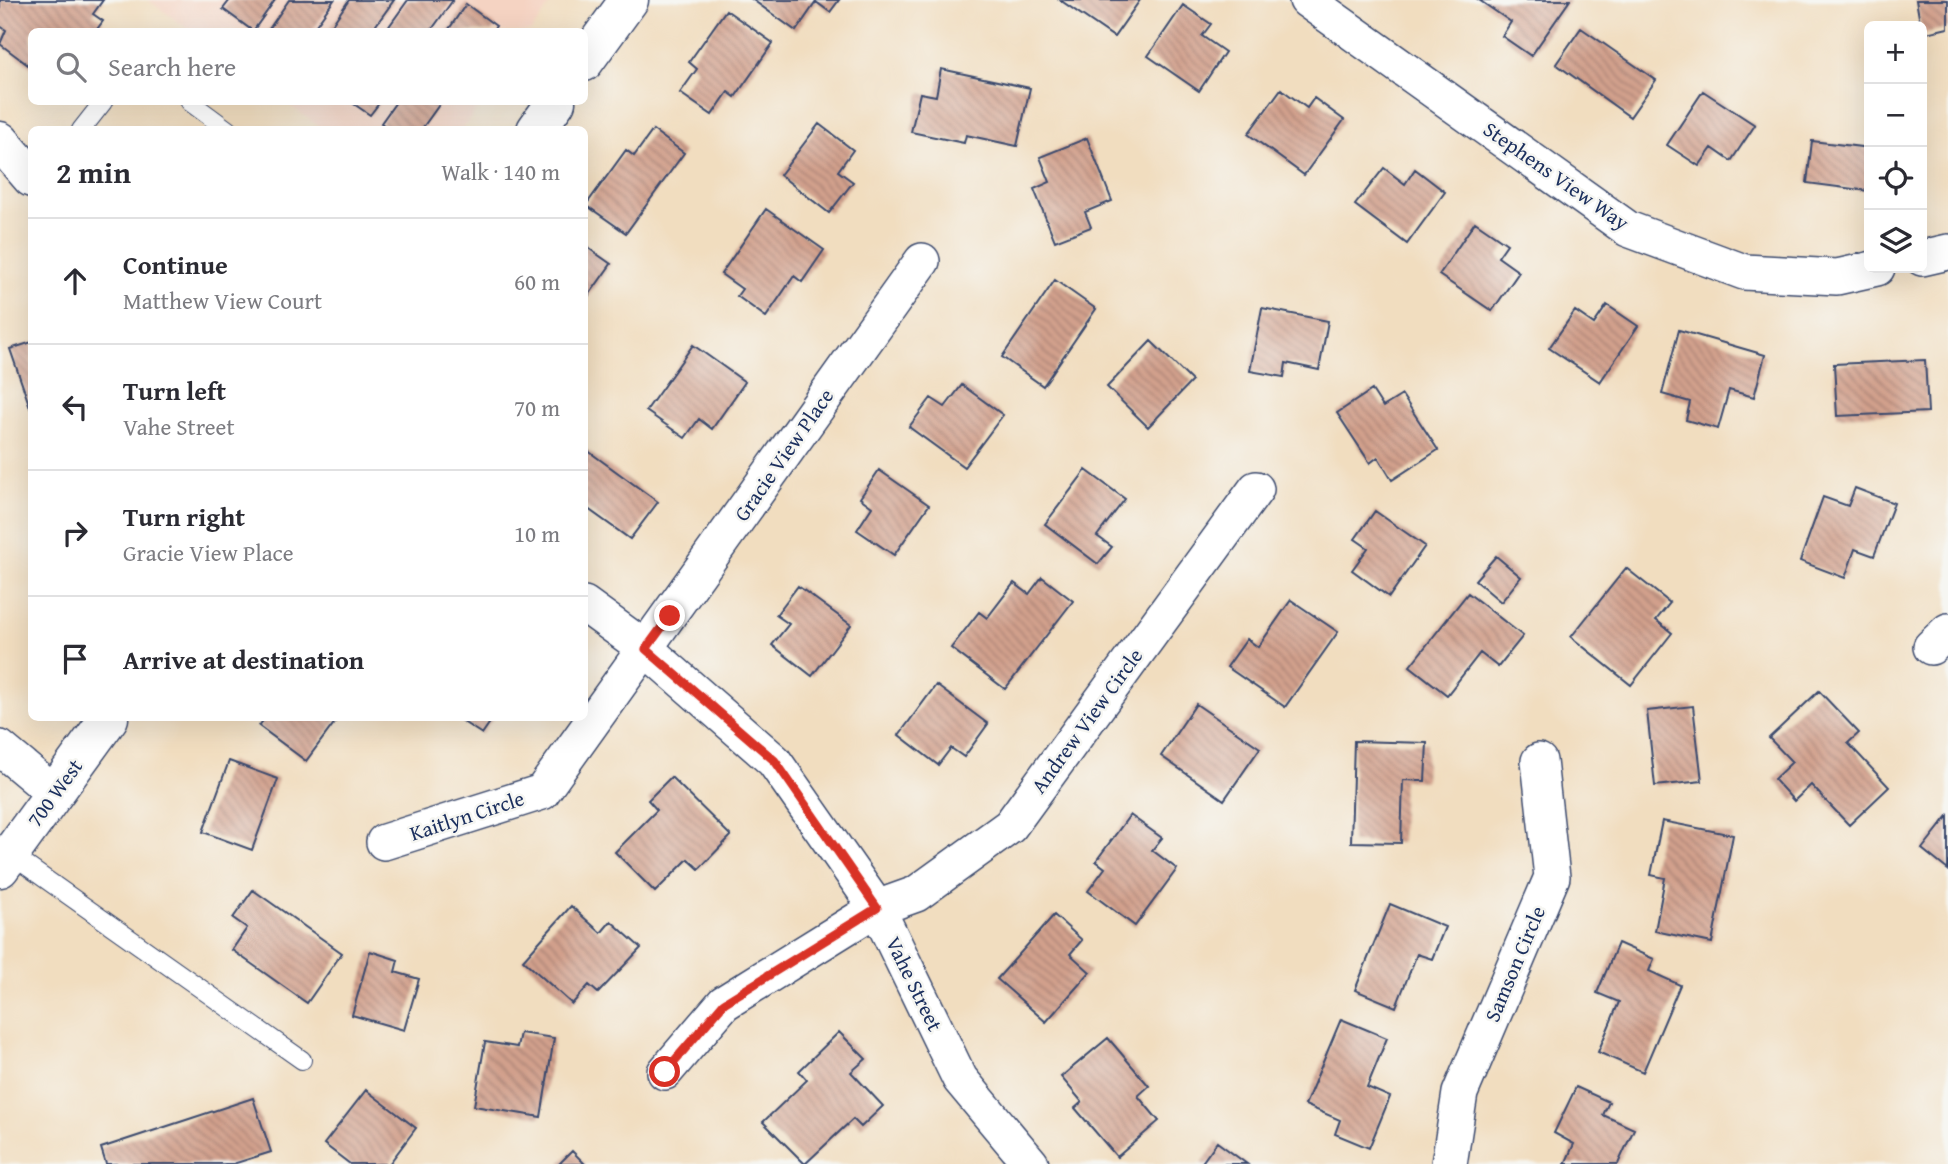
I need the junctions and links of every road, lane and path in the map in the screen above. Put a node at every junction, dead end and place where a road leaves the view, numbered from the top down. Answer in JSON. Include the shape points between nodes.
{"nodes":[{"id":1,"x":629,"y":0,"type":"edge"},
{"id":2,"x":1307,"y":0,"type":"edge"},
{"id":3,"x":588,"y":56,"type":"edge"},
{"id":4,"x":101,"y":105,"type":"edge"},
{"id":5,"x":194,"y":105,"type":"edge"},
{"id":6,"x":554,"y":105,"type":"edge"},
{"id":7,"x":84,"y":126,"type":"edge"},
{"id":8,"x":223,"y":126,"type":"edge"},
{"id":9,"x":539,"y":126,"type":"edge"},
{"id":10,"x":1948,"y":252,"type":"edge"},
{"id":11,"x":1927,"y":257,"type":"edge"},
{"id":12,"x":922,"y":261,"type":"dead end"},
{"id":13,"x":1864,"y":271,"type":"edge"},
{"id":14,"x":1256,"y":489,"type":"dead end"},
{"id":15,"x":588,"y":607,"type":"edge"},
{"id":16,"x":646,"y":649,"type":"junction"},
{"id":17,"x":107,"y":721,"type":"edge"},
{"id":18,"x":0,"y":748,"type":"edge"},
{"id":19,"x":1539,"y":761,"type":"dead end"},
{"id":20,"x":54,"y":793,"type":"junction"},
{"id":21,"x":384,"y":842,"type":"dead end"},
{"id":22,"x":5,"y":861,"type":"edge"},
{"id":23,"x":877,"y":908,"type":"junction"},
{"id":24,"x":302,"y":1060,"type":"dead end"},
{"id":25,"x":665,"y":1072,"type":"dead end"},
{"id":26,"x":1031,"y":1164,"type":"edge"},
{"id":27,"x":1449,"y":1164,"type":"edge"}],
"edges":[{"from":1,"to":3,"type":"street"},
{"from":2,"to":13,"type":"street","name":"Stephens View Way","via":[[1628,229],[1744,272],[1838,277]]},
{"from":4,"to":7,"type":"lane"},
{"from":5,"to":8,"type":"lane"},
{"from":6,"to":9,"type":"street"},
{"from":10,"to":11,"type":"street"},
{"from":12,"to":16,"type":"street","name":"Gracie View Place"},
{"from":14,"to":23,"type":"street","name":"Andrew View Circle","via":[[1010,826],[916,894]]},
{"from":15,"to":16,"type":"street","name":"Vahe Street"},
{"from":16,"to":21,"type":"street","name":"Kaitlyn Circle","via":[[542,792]]},
{"from":16,"to":23,"type":"street","name":"Vahe Street","via":[[775,761]]},
{"from":17,"to":20,"type":"street","name":"700 West"},
{"from":18,"to":20,"type":"street"},
{"from":19,"to":27,"type":"street","name":"Samson Circle","via":[[1552,877],[1461,1093]]},
{"from":20,"to":22,"type":"street","name":"700 West"},
{"from":22,"to":24,"type":"lane"},
{"from":23,"to":25,"type":"street","name":"Andrew View Circle","via":[[724,1003]]},
{"from":23,"to":26,"type":"street","name":"Vahe Street","via":[[960,1079]]}]}
